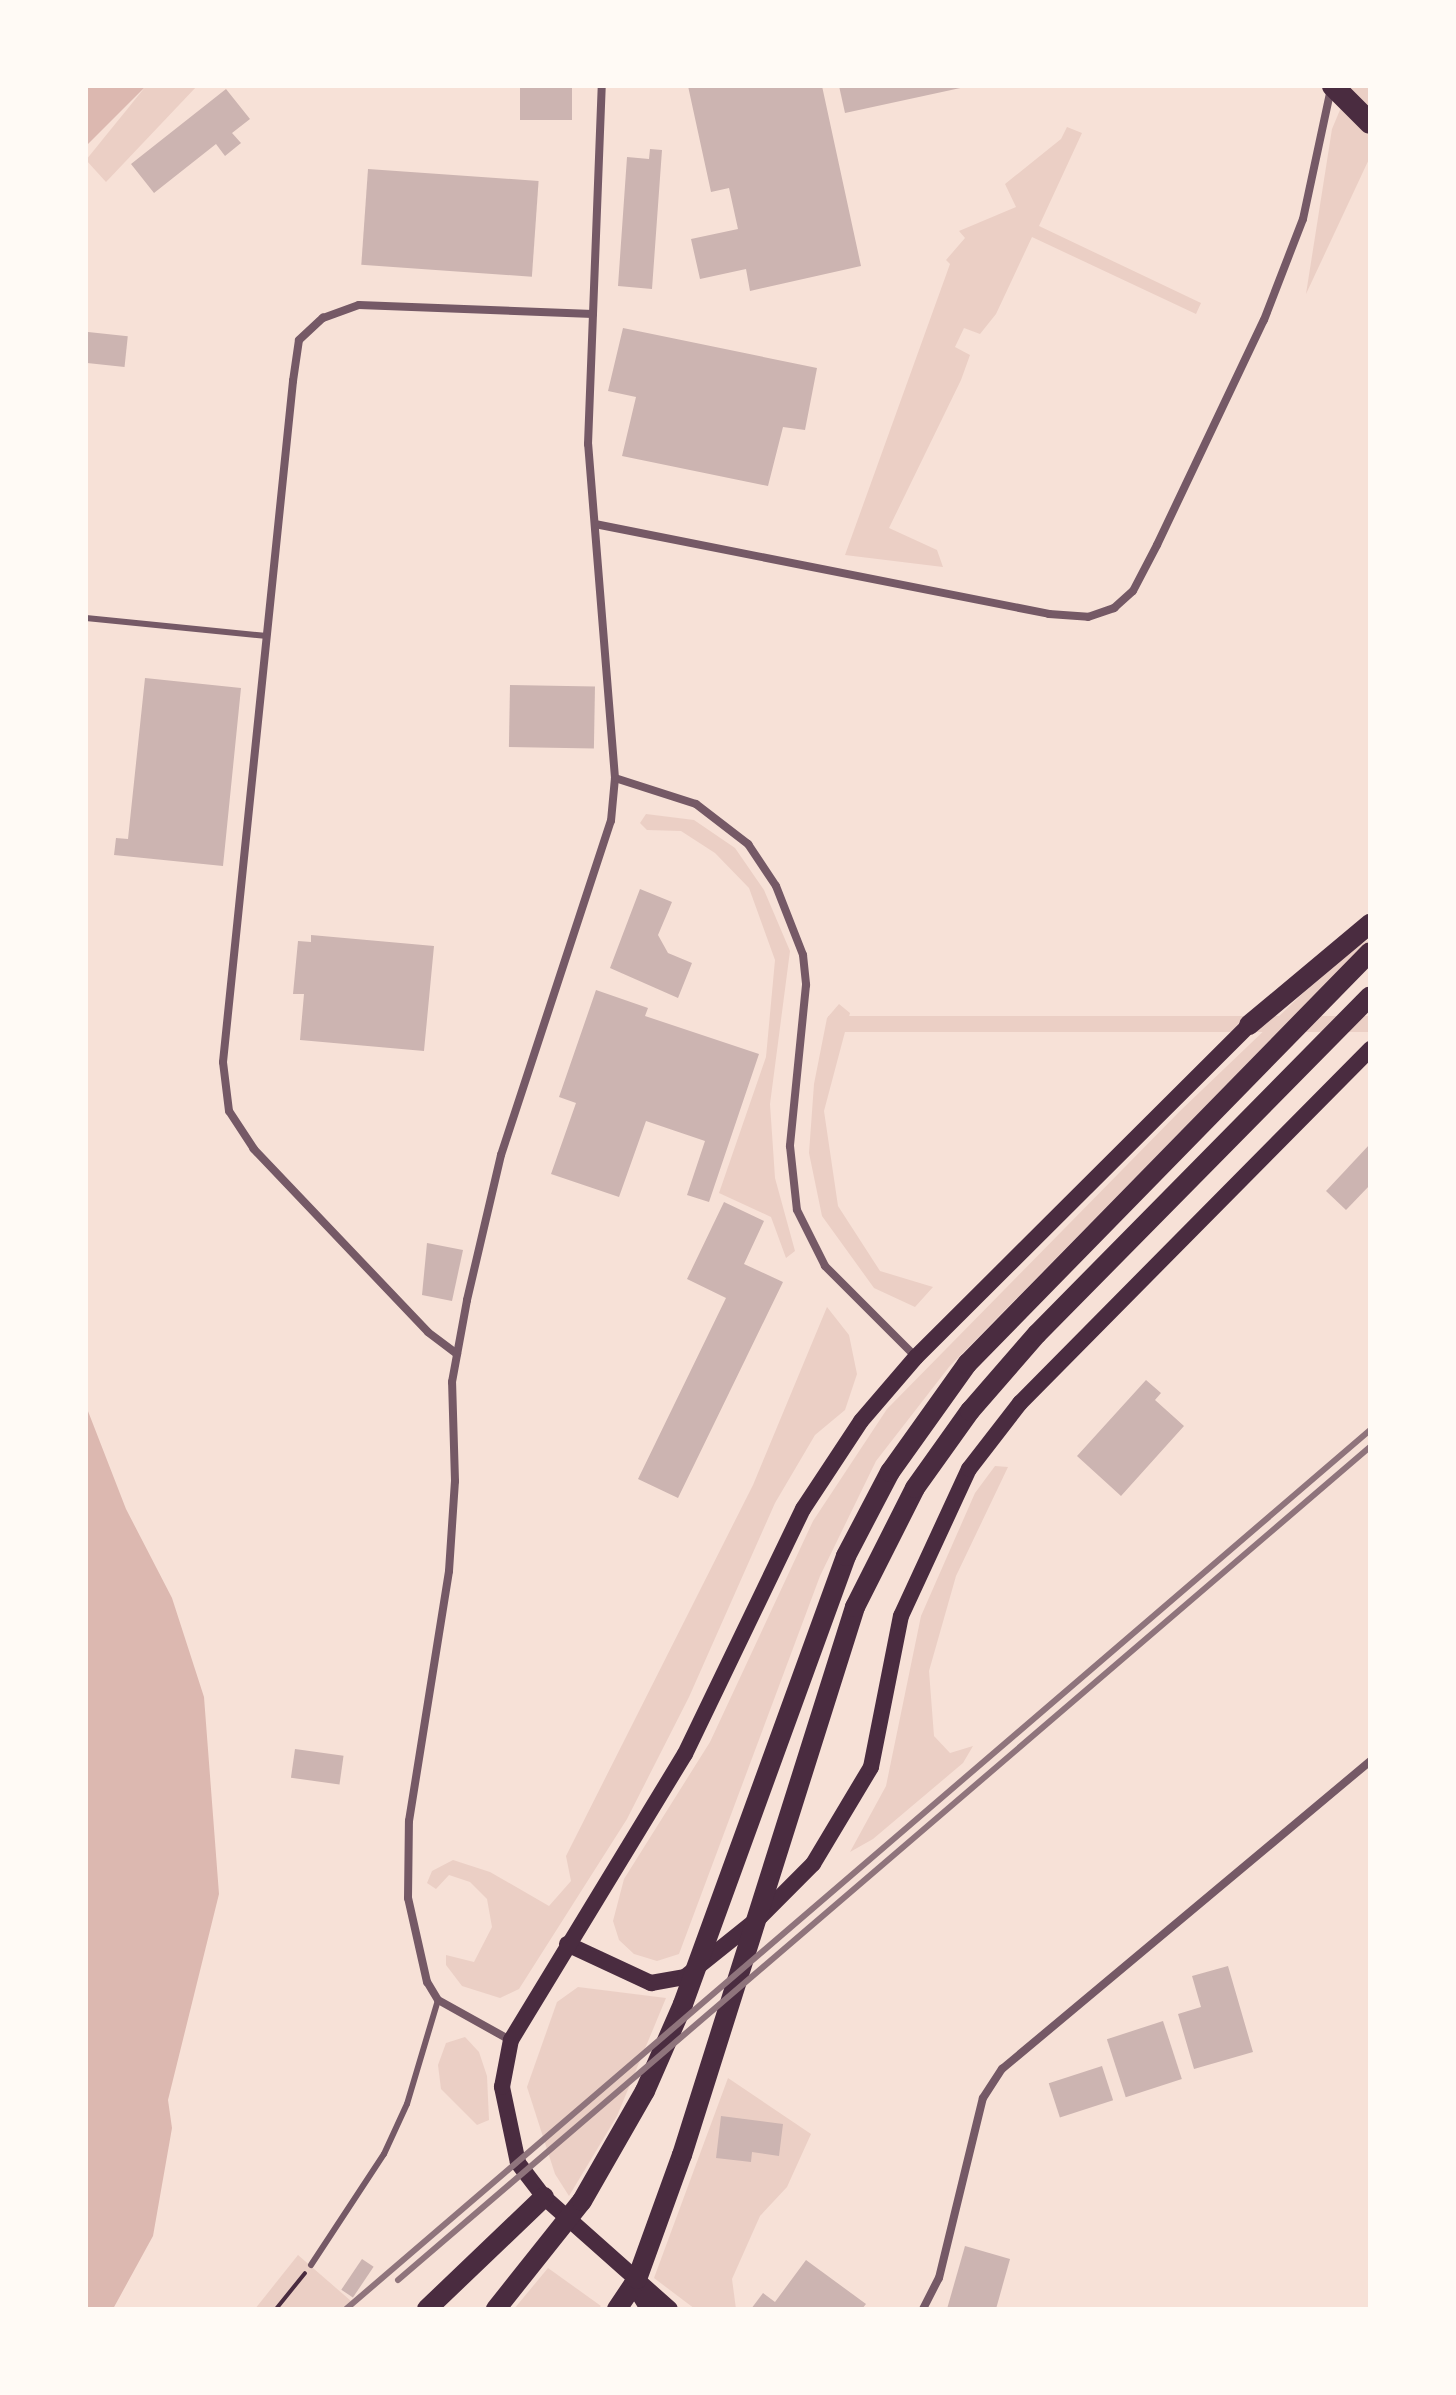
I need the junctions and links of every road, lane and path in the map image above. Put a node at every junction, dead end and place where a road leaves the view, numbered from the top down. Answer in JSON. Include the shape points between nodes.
{"nodes":[{"id":1,"x":602,"y":86,"type":"edge"},
{"id":2,"x":1332,"y":86,"type":"edge"},
{"id":3,"x":1370,"y":123,"type":"edge"},
{"id":4,"x":593,"y":314,"type":"junction"},
{"id":5,"x":595,"y":524,"type":"junction"},
{"id":6,"x":86,"y":618,"type":"edge"},
{"id":7,"x":267,"y":636,"type":"junction"},
{"id":8,"x":615,"y":778,"type":"junction"},
{"id":9,"x":1370,"y":924,"type":"edge"},
{"id":10,"x":1370,"y":952,"type":"edge"},
{"id":11,"x":1370,"y":996,"type":"edge"},
{"id":12,"x":1249,"y":1025,"type":"joint"},
{"id":13,"x":1370,"y":1049,"type":"edge"},
{"id":14,"x":457,"y":1354,"type":"junction"},
{"id":15,"x":916,"y":1357,"type":"junction"},
{"id":16,"x":1370,"y":1761,"type":"edge"},
{"id":17,"x":567,"y":1944,"type":"junction"},
{"id":18,"x":438,"y":2000,"type":"junction"},
{"id":19,"x":511,"y":2040,"type":"junction"},
{"id":20,"x":544,"y":2197,"type":"junction"},
{"id":21,"x":311,"y":2265,"type":"joint"},
{"id":22,"x":623,"y":2271,"type":"junction"},
{"id":23,"x":276,"y":2309,"type":"edge"},
{"id":24,"x":427,"y":2309,"type":"edge"},
{"id":25,"x":496,"y":2309,"type":"edge"},
{"id":26,"x":617,"y":2309,"type":"edge"},
{"id":27,"x":648,"y":2309,"type":"edge"},
{"id":28,"x":670,"y":2309,"type":"edge"},
{"id":29,"x":923,"y":2309,"type":"edge"}],
"edges":[{"from":1,"to":4,"type":"street"},
{"from":2,"to":3,"type":"highway"},
{"from":2,"to":5,"type":"street","via":[[1303,219],[1264,320],[1157,545],[1133,591],[1114,608],[1088,617],[1049,614]]},
{"from":4,"to":5,"type":"street","via":[[588,444]]},
{"from":4,"to":7,"type":"street","via":[[359,305],[323,318],[299,340]]},
{"from":5,"to":8,"type":"street"},
{"from":6,"to":7,"type":"lane"},
{"from":7,"to":14,"type":"street","via":[[223,1062],[229,1111],[254,1149],[428,1332]]},
{"from":8,"to":14,"type":"street","via":[[605,850],[501,1155]]},
{"from":8,"to":15,"type":"street","via":[[696,804],[748,844],[776,886],[803,955],[806,985],[790,1146],[797,1210],[825,1266]]},
{"from":9,"to":12,"type":"main road"},
{"from":10,"to":25,"type":"main road","via":[[967,1364],[890,1472],[846,1556],[683,2004],[645,2091],[582,2201]]},
{"from":11,"to":26,"type":"main road","via":[[1037,1334],[970,1411],[915,1488],[855,1607],[682,2155],[637,2279]]},
{"from":12,"to":15,"type":"main road"},
{"from":13,"to":17,"type":"main road","via":[[1020,1403],[969,1469],[901,1616],[871,1767],[813,1864],[760,1917],[685,1977],[651,1983]]},
{"from":14,"to":18,"type":"street","via":[[449,1571],[409,1821],[408,1898],[427,1982]]},
{"from":15,"to":17,"type":"main road","via":[[861,1421],[803,1509],[685,1754]]},
{"from":16,"to":29,"type":"street","via":[[1002,2069],[983,2098],[939,2278]]},
{"from":17,"to":19,"type":"main road"},
{"from":18,"to":19,"type":"street"},
{"from":18,"to":21,"type":"lane","via":[[407,2104],[384,2154]]},
{"from":19,"to":20,"type":"main road","via":[[502,2087],[510,2139],[518,2163]]},
{"from":20,"to":22,"type":"main road"},
{"from":20,"to":24,"type":"main road"},
{"from":21,"to":23,"type":"path"},
{"from":22,"to":27,"type":"main road"},
{"from":22,"to":28,"type":"main road"}]}
